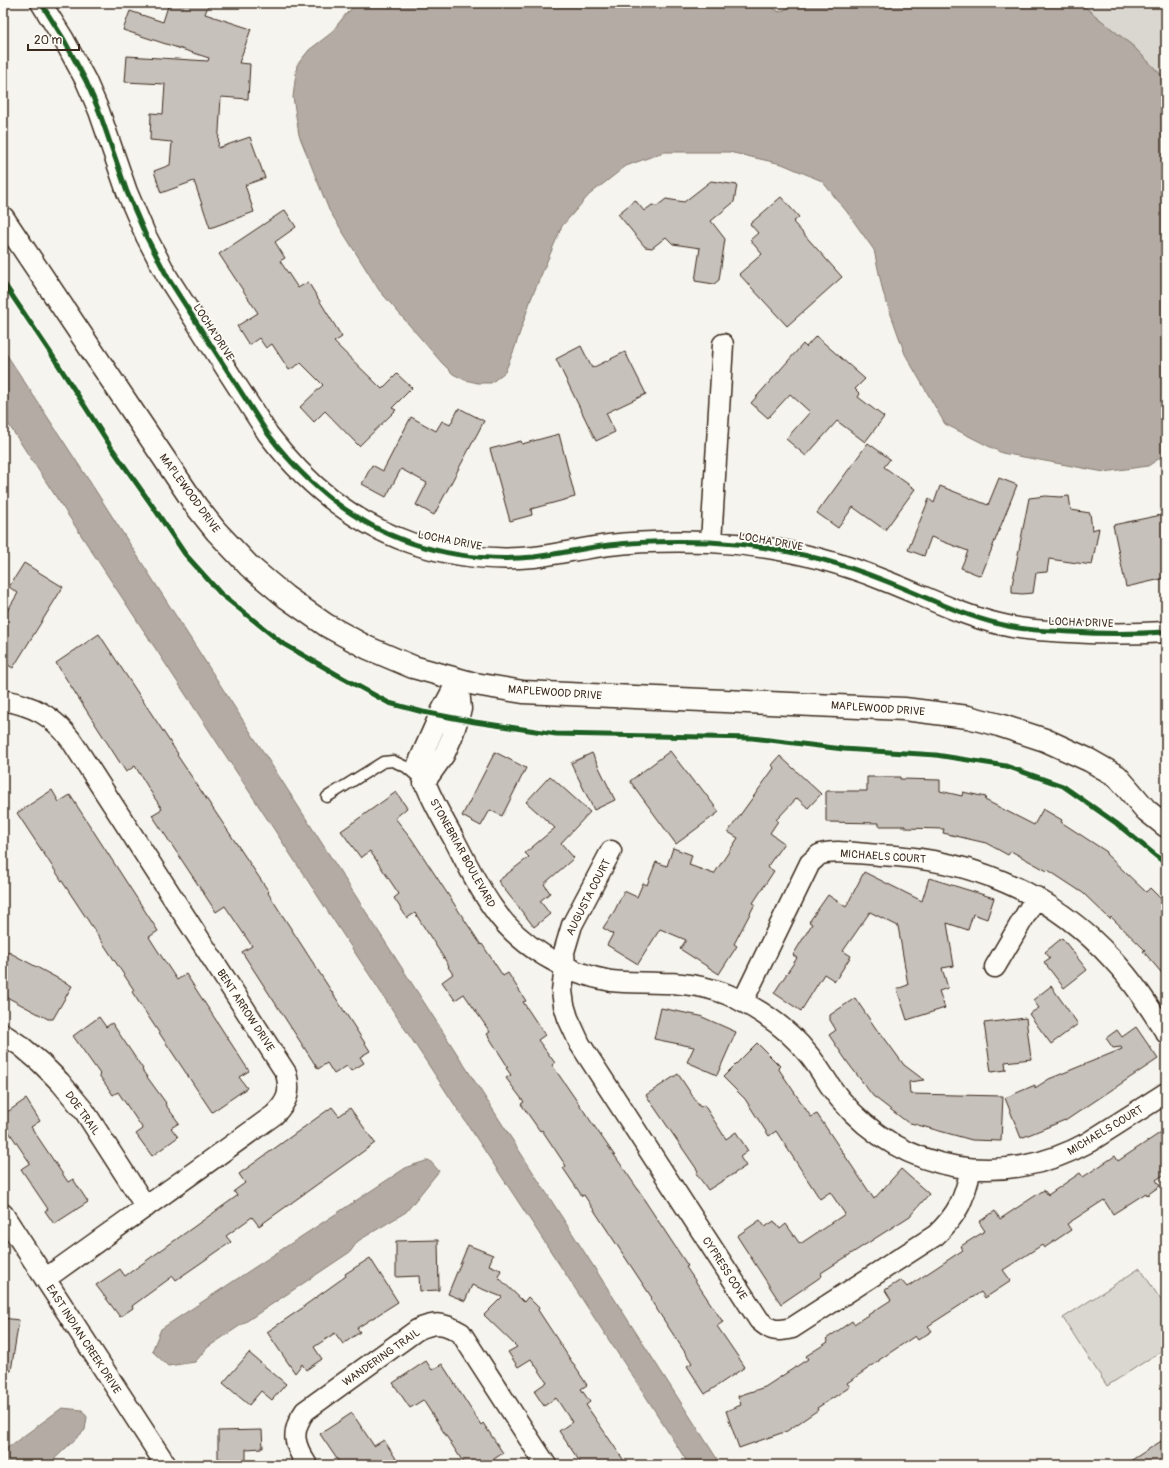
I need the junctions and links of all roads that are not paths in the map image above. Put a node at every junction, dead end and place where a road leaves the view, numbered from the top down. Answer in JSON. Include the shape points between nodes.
{"nodes":[{"id":1,"x":41,"y":3,"type":"edge"},
{"id":2,"x":3,"y":218,"type":"edge"},
{"id":3,"x":723,"y":344,"type":"dead end"},
{"id":4,"x":711,"y":542,"type":"junction"},
{"id":5,"x":1166,"y":632,"type":"edge"},
{"id":6,"x":458,"y":680,"type":"junction"},
{"id":7,"x":3,"y":700,"type":"edge"},
{"id":8,"x":424,"y":783,"type":"junction"},
{"id":9,"x":327,"y":797,"type":"dead end"},
{"id":10,"x":1166,"y":826,"type":"edge"},
{"id":11,"x":611,"y":851,"type":"dead end"},
{"id":12,"x":1036,"y":897,"type":"junction"},
{"id":13,"x":565,"y":967,"type":"junction"},
{"id":14,"x":995,"y":968,"type":"dead end"},
{"id":15,"x":743,"y":1001,"type":"junction"},
{"id":16,"x":1166,"y":1033,"type":"edge"},
{"id":17,"x":3,"y":1034,"type":"edge"},
{"id":18,"x":1166,"y":1093,"type":"edge"},
{"id":19,"x":971,"y":1169,"type":"junction"},
{"id":20,"x":146,"y":1206,"type":"junction"},
{"id":21,"x":3,"y":1214,"type":"edge"},
{"id":22,"x":45,"y":1279,"type":"junction"},
{"id":23,"x":166,"y":1465,"type":"edge"},
{"id":24,"x":307,"y":1465,"type":"edge"},
{"id":25,"x":546,"y":1465,"type":"edge"}],
"edges":[{"from":1,"to":4,"type":"street","name":"LOCHA DRIVE","via":[[86,81],[127,192],[168,278],[268,434],[303,476],[322,493],[358,518],[410,542],[434,550],[472,556],[522,557],[610,545]]},
{"from":2,"to":6,"type":"street","name":"MAPLEWOOD DRIVE","via":[[196,506],[249,566],[286,597],[326,625],[368,648],[413,667]]},
{"from":3,"to":4,"type":"street"},
{"from":4,"to":5,"type":"street","name":"LOCHA DRIVE","via":[[789,552],[836,564],[881,579],[963,614],[1001,625],[1040,631],[1109,634]]},
{"from":6,"to":8,"type":"street","name":"STONEBRIAR BOULEVARD","via":[[418,764]]},
{"from":6,"to":10,"type":"street","name":"MAPLEWOOD DRIVE","via":[[523,692],[904,709],[968,717],[1045,740],[1089,760],[1117,776],[1146,810]]},
{"from":7,"to":20,"type":"street","name":"BENT ARROW DRIVE","via":[[30,706],[63,729],[286,1073],[289,1084],[288,1096],[274,1115]]},
{"from":8,"to":9,"type":"lane","via":[[406,767],[393,761],[383,762]]},
{"from":8,"to":13,"type":"street","name":"STONEBRIAR BOULEVARD","via":[[479,888],[494,911],[512,931],[533,948]]},
{"from":11,"to":13,"type":"street","name":"AUGUSTA COURT","via":[[572,926],[564,952]]},
{"from":12,"to":14,"type":"street"},
{"from":12,"to":15,"type":"street","name":"MICHAELS COURT","via":[[985,874],[946,862],[906,856],[832,852],[819,855],[810,863]]},
{"from":12,"to":16,"type":"street","name":"MICHAELS COURT","via":[[1084,932],[1113,960],[1130,980]]},
{"from":13,"to":15,"type":"street","name":"STONEBRIAR BOULEVARD","via":[[610,980],[664,982],[705,988]]},
{"from":13,"to":19,"type":"street","name":"CYPRESS COVE","via":[[562,991],[564,1005],[580,1044],[759,1320],[768,1328],[780,1331],[792,1328],[936,1235],[960,1206]]},
{"from":15,"to":19,"type":"street","name":"STONEBRIAR BOULEVARD","via":[[789,1033],[808,1053],[839,1098],[858,1119],[880,1136],[904,1150],[929,1160]]},
{"from":17,"to":20,"type":"street","name":"DOE TRAIL","via":[[26,1050],[60,1082],[85,1112]]},
{"from":18,"to":19,"type":"street","name":"MICHAELS COURT","via":[[1077,1149],[1025,1166],[998,1170]]},
{"from":20,"to":22,"type":"street","name":"BENT ARROW DRIVE"},
{"from":21,"to":22,"type":"street","name":"EAST INDIAN CREEK DRIVE"},
{"from":22,"to":23,"type":"street","name":"EAST INDIAN CREEK DRIVE"},
{"from":24,"to":25,"type":"street","name":"WANDERING TRAIL","via":[[300,1455],[295,1432],[298,1421],[305,1411],[417,1330],[439,1324],[460,1333]]}]}
